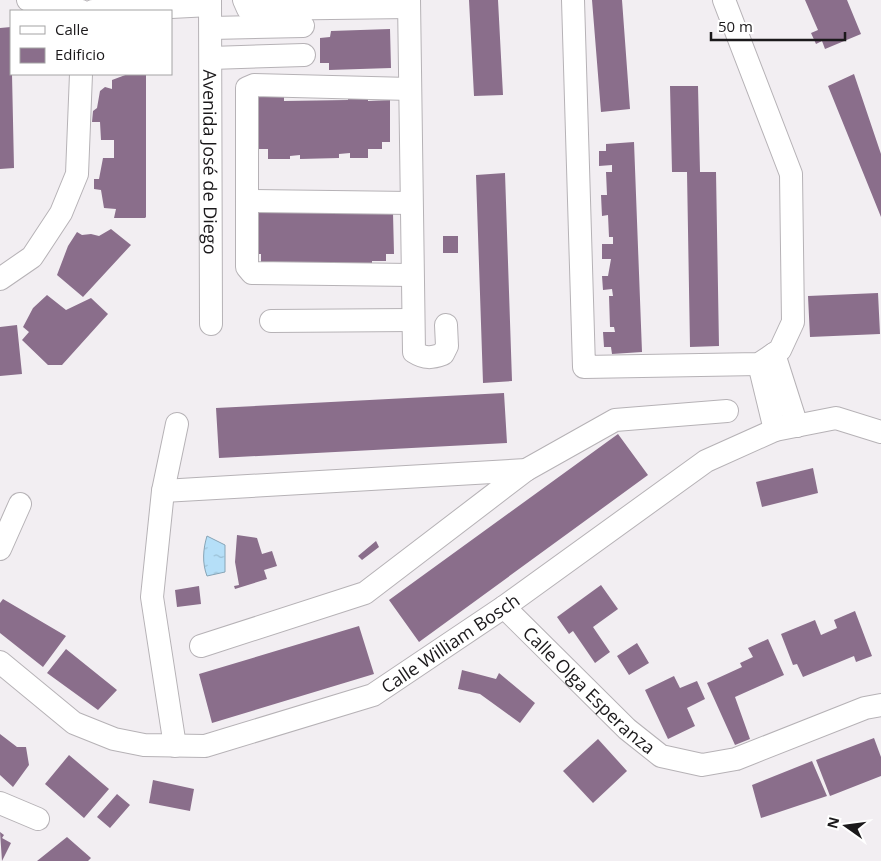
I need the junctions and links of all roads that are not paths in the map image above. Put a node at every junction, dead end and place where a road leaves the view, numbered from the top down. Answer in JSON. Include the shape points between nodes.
{"nodes":[{"id":1,"x":28,"y":0,"type":"edge"},
{"id":2,"x":244,"y":0,"type":"edge"},
{"id":3,"x":573,"y":0,"type":"edge"},
{"id":4,"x":724,"y":0,"type":"edge"},
{"id":5,"x":210,"y":2,"type":"edge"},
{"id":6,"x":409,"y":4,"type":"edge"},
{"id":7,"x":74,"y":10,"type":"edge"},
{"id":8,"x":106,"y":10,"type":"edge"},
{"id":9,"x":303,"y":18,"type":"junction"},
{"id":10,"x":211,"y":28,"type":"junction"},
{"id":11,"x":304,"y":55,"type":"junction"},
{"id":12,"x":210,"y":58,"type":"junction"},
{"id":13,"x":81,"y":75,"type":"edge"},
{"id":14,"x":304,"y":86,"type":"junction"},
{"id":15,"x":410,"y":89,"type":"junction"},
{"id":16,"x":247,"y":200,"type":"junction"},
{"id":17,"x":411,"y":203,"type":"junction"},
{"id":18,"x":412,"y":275,"type":"junction"},
{"id":19,"x":0,"y":279,"type":"edge"},
{"id":20,"x":412,"y":320,"type":"junction"},
{"id":21,"x":270,"y":321,"type":"dead end"},
{"id":22,"x":211,"y":324,"type":"dead end"},
{"id":23,"x":446,"y":325,"type":"dead end"},
{"id":24,"x":766,"y":359,"type":"junction"},
{"id":25,"x":727,"y":411,"type":"dead end"},
{"id":26,"x":177,"y":424,"type":"dead end"},
{"id":27,"x":797,"y":426,"type":"junction"},
{"id":28,"x":775,"y":430,"type":"junction"},
{"id":29,"x":881,"y":432,"type":"edge"},
{"id":30,"x":526,"y":470,"type":"junction"},
{"id":31,"x":162,"y":491,"type":"junction"},
{"id":32,"x":20,"y":504,"type":"dead end"},
{"id":33,"x":0,"y":549,"type":"edge"},
{"id":34,"x":504,"y":607,"type":"junction"},
{"id":35,"x":201,"y":646,"type":"dead end"},
{"id":36,"x":0,"y":662,"type":"edge"},
{"id":37,"x":881,"y":705,"type":"edge"},
{"id":38,"x":174,"y":746,"type":"junction"},
{"id":39,"x":0,"y":802,"type":"edge"},
{"id":40,"x":38,"y":819,"type":"dead end"}],
"edges":[{"from":1,"to":7,"type":"street"},
{"from":2,"to":9,"type":"street","via":[[248,9]]},
{"from":3,"to":24,"type":"street","via":[[584,367]]},
{"from":4,"to":24,"type":"street","via":[[791,174],[793,322],[780,350]]},
{"from":5,"to":8,"type":"street"},
{"from":5,"to":10,"type":"street","name":"Avenida José de Diego"},
{"from":6,"to":9,"type":"street"},
{"from":6,"to":15,"type":"street"},
{"from":9,"to":10,"type":"street"},
{"from":9,"to":11,"type":"street"},
{"from":10,"to":12,"type":"street","name":"Avenida José de Diego"},
{"from":11,"to":12,"type":"street"},
{"from":11,"to":14,"type":"street"},
{"from":12,"to":22,"type":"street","name":"Avenida José de Diego"},
{"from":13,"to":19,"type":"street","via":[[77,174],[64,206],[32,257]]},
{"from":14,"to":15,"type":"street"},
{"from":14,"to":16,"type":"street","via":[[254,85],[247,88]]},
{"from":15,"to":17,"type":"street"},
{"from":16,"to":17,"type":"street"},
{"from":16,"to":18,"type":"street","via":[[247,267],[252,273]]},
{"from":17,"to":18,"type":"street"},
{"from":18,"to":20,"type":"street"},
{"from":20,"to":21,"type":"street"},
{"from":20,"to":23,"type":"street","via":[[414,352],[421,357],[443,354],[447,346]]},
{"from":24,"to":27,"type":"street"},
{"from":24,"to":28,"type":"street"},
{"from":25,"to":30,"type":"street","via":[[615,420]]},
{"from":26,"to":31,"type":"street"},
{"from":27,"to":28,"type":"street","name":"Calle William Bosch"},
{"from":27,"to":29,"type":"street","name":"Calle William Bosch","via":[[836,418]]},
{"from":28,"to":34,"type":"street","name":"Calle William Bosch","via":[[706,461]]},
{"from":30,"to":31,"type":"street"},
{"from":30,"to":35,"type":"street","via":[[364,593]]},
{"from":31,"to":38,"type":"street","via":[[152,597]]},
{"from":32,"to":33,"type":"street"},
{"from":34,"to":37,"type":"street","name":"Calle Olga Esperanza","via":[[627,729],[661,756],[682,762],[702,765],[736,759],[865,708]]},
{"from":34,"to":38,"type":"street","name":"Calle William Bosch","via":[[373,695],[205,746]]},
{"from":36,"to":38,"type":"street","name":"Calle William Bosch","via":[[74,723],[114,739]]},
{"from":39,"to":40,"type":"street"}]}
